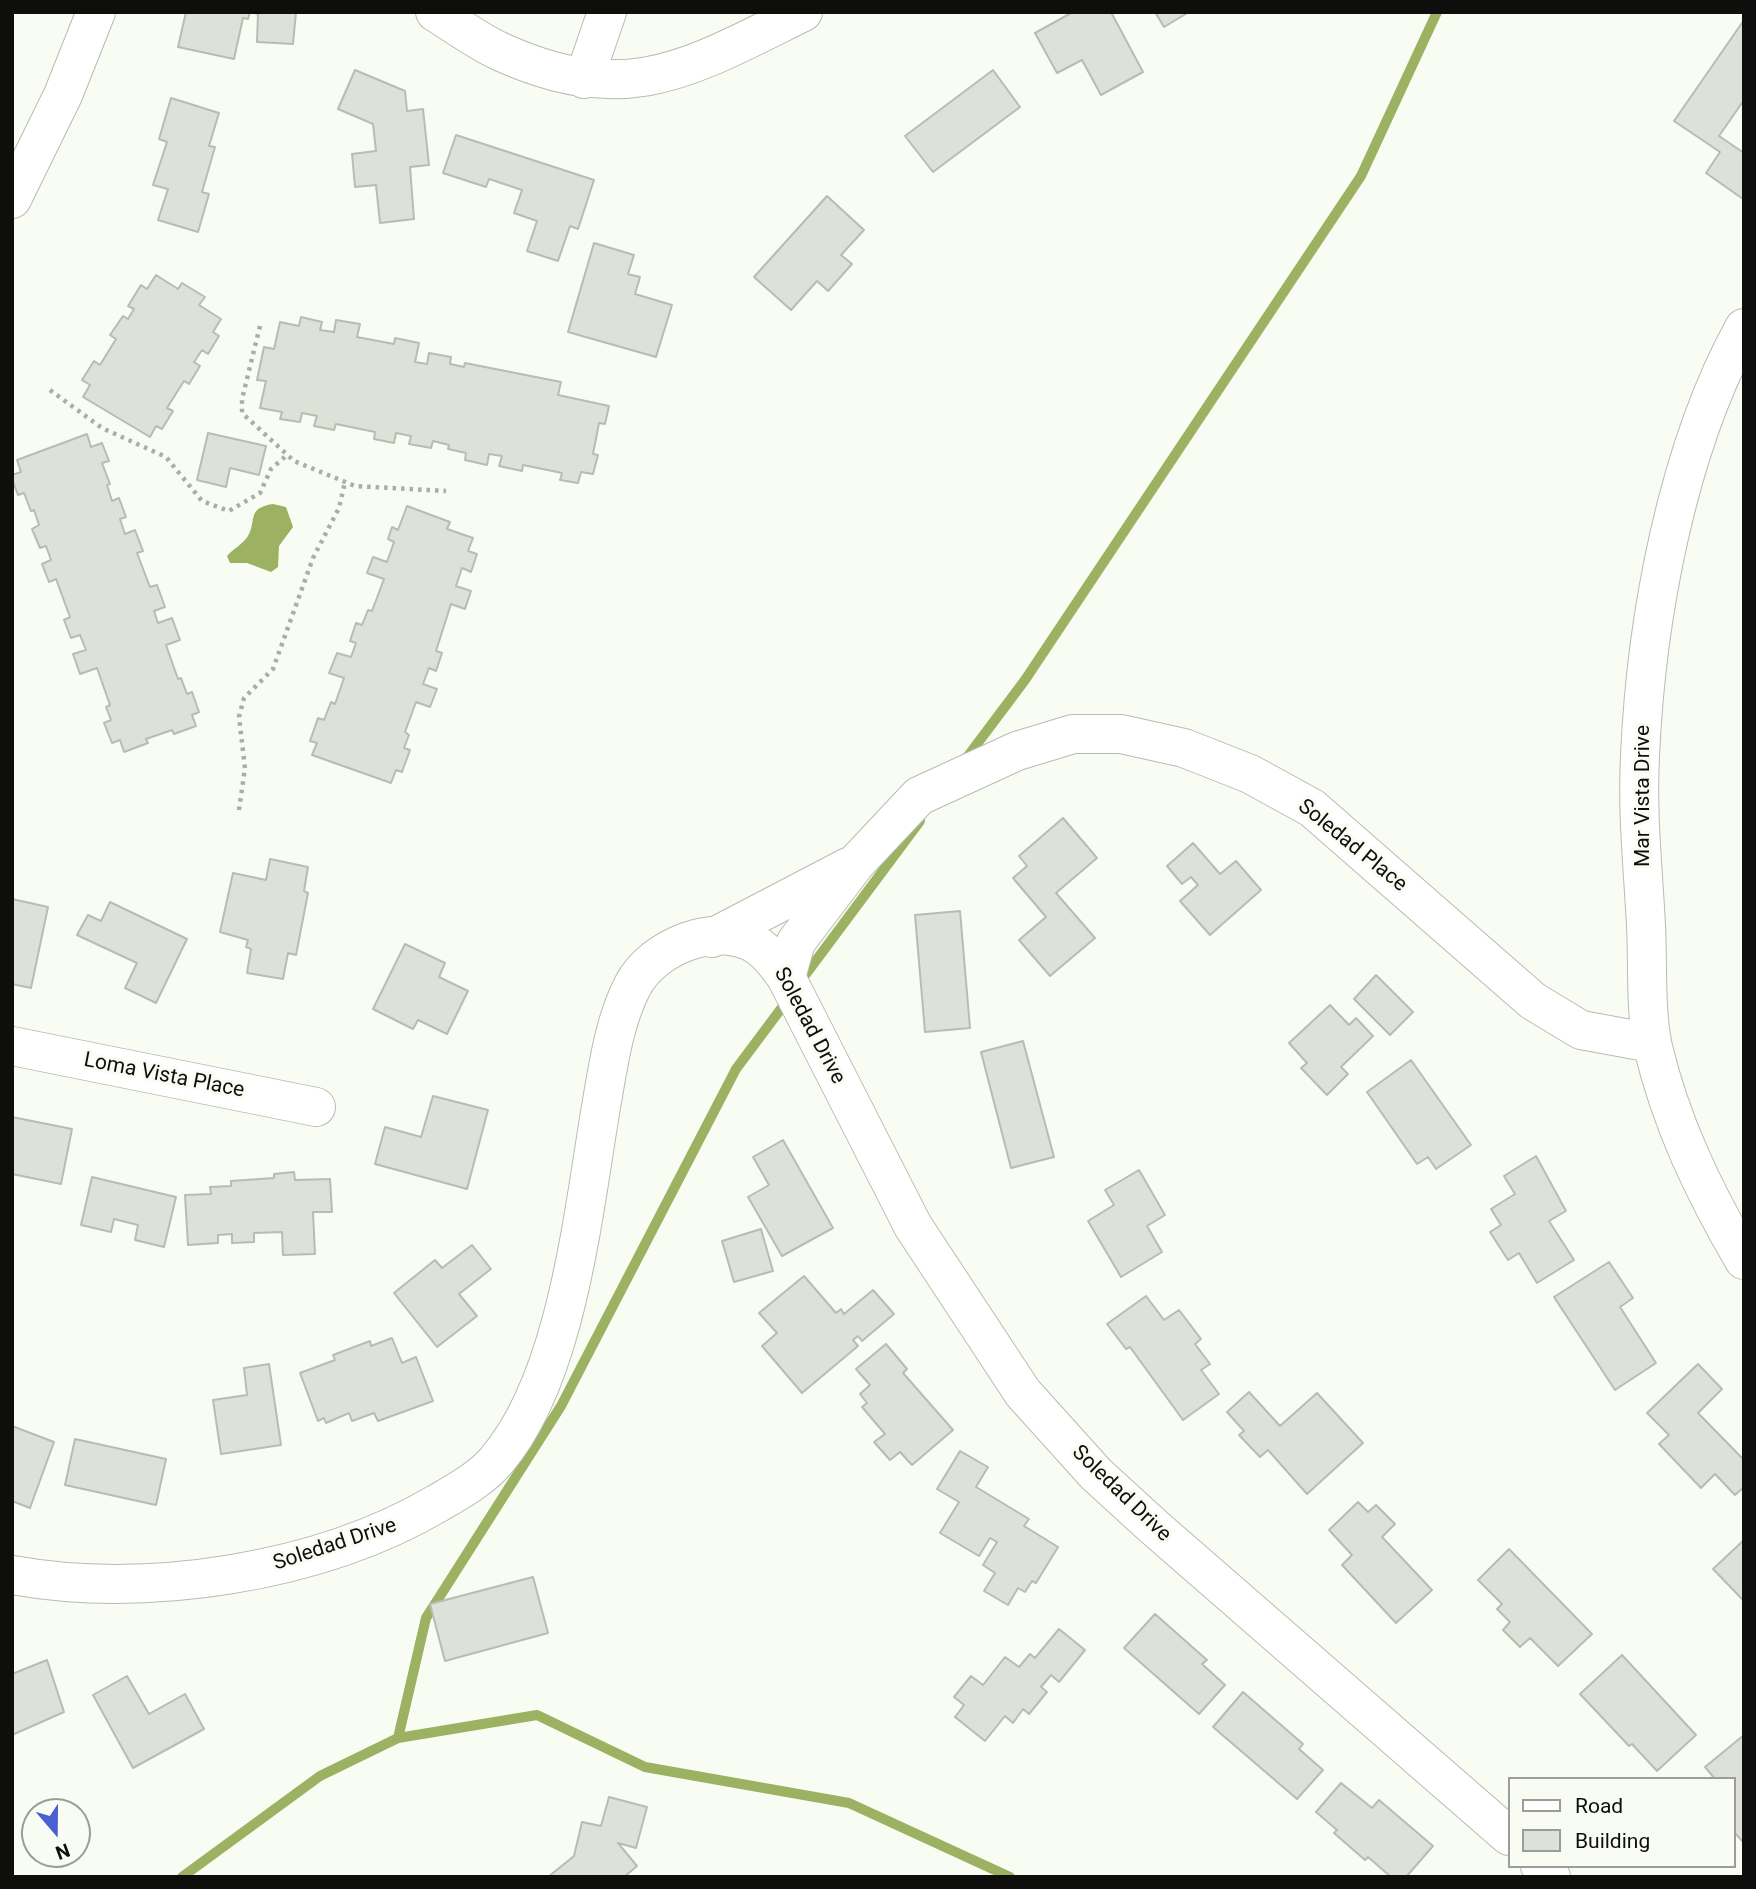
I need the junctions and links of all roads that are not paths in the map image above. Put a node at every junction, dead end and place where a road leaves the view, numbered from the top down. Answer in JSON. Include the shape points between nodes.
{"nodes":[{"id":1,"x":96,"y":12,"type":"edge"},
{"id":2,"x":435,"y":12,"type":"edge"},
{"id":3,"x":607,"y":12,"type":"edge"},
{"id":4,"x":803,"y":12,"type":"edge"},
{"id":5,"x":584,"y":79,"type":"junction"},
{"id":6,"x":12,"y":199,"type":"edge"},
{"id":7,"x":1744,"y":328,"type":"edge"},
{"id":8,"x":856,"y":863,"type":"junction"},
{"id":9,"x":712,"y":938,"type":"junction"},
{"id":10,"x":786,"y":977,"type":"junction"},
{"id":11,"x":1652,"y":1043,"type":"junction"},
{"id":12,"x":12,"y":1045,"type":"edge"},
{"id":13,"x":316,"y":1107,"type":"dead end"},
{"id":14,"x":1744,"y":1260,"type":"edge"},
{"id":15,"x":12,"y":1575,"type":"edge"},
{"id":16,"x":1508,"y":1835,"type":"edge"}],
"edges":[{"from":1,"to":6,"type":"street","via":[[63,95]]},
{"from":2,"to":5,"type":"street","via":[[497,50]]},
{"from":3,"to":5,"type":"street"},
{"from":4,"to":5,"type":"street","via":[[711,58],[654,76]]},
{"from":7,"to":11,"type":"street","name":"Mar Vista Drive","via":[[1696,436],[1656,606],[1640,757]]},
{"from":8,"to":9,"type":"street"},
{"from":8,"to":10,"type":"street","name":"Soledad Place","via":[[796,942]]},
{"from":8,"to":11,"type":"street","name":"Soledad Place","via":[[919,796],[1017,751],[1073,734],[1121,734],[1184,748],[1250,774],[1312,808],[1532,1001],[1581,1030]]},
{"from":9,"to":10,"type":"street","name":"Soledad Drive","via":[[733,937],[756,945]]},
{"from":9,"to":15,"type":"street","name":"Soledad Drive","via":[[676,945],[650,962],[623,1008],[554,1348],[519,1432],[494,1464],[407,1522],[318,1555],[256,1569],[120,1583]]},
{"from":10,"to":16,"type":"street","name":"Soledad Drive","via":[[913,1226],[1023,1393],[1096,1474],[1154,1527]]},
{"from":11,"to":14,"type":"street","name":"Mar Vista Drive","via":[[1679,1133]]},
{"from":12,"to":13,"type":"street","name":"Loma Vista Place"}]}
